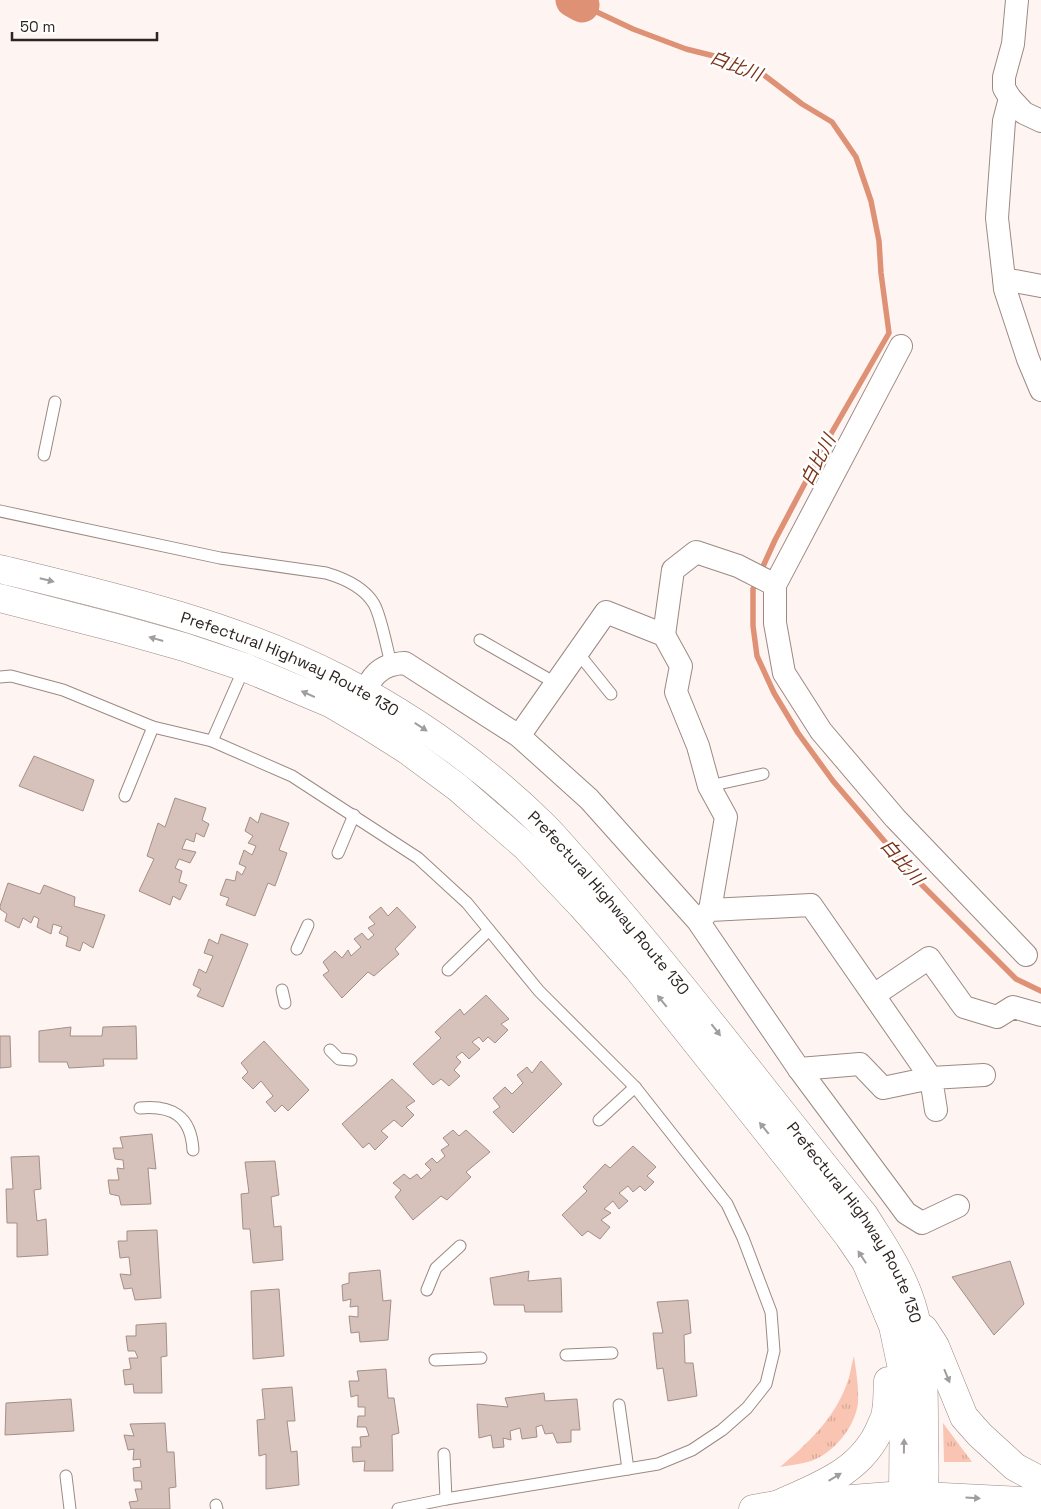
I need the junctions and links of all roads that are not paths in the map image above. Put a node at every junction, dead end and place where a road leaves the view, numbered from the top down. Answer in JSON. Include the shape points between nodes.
{"nodes":[{"id":1,"x":1017,"y":0,"type":"edge"},
{"id":2,"x":1010,"y":98,"type":"junction"},
{"id":3,"x":1041,"y":121,"type":"edge"},
{"id":4,"x":1004,"y":279,"type":"junction"},
{"id":5,"x":1041,"y":286,"type":"edge"},
{"id":6,"x":901,"y":346,"type":"dead end"},
{"id":7,"x":1041,"y":390,"type":"edge"},
{"id":8,"x":55,"y":402,"type":"dead end"},
{"id":9,"x":44,"y":455,"type":"dead end"},
{"id":10,"x":0,"y":511,"type":"edge"},
{"id":11,"x":0,"y":569,"type":"edge"},
{"id":12,"x":773,"y":583,"type":"junction"},
{"id":13,"x":0,"y":598,"type":"edge"},
{"id":14,"x":664,"y":635,"type":"junction"},
{"id":15,"x":480,"y":640,"type":"dead end"},
{"id":16,"x":578,"y":653,"type":"junction"},
{"id":17,"x":249,"y":654,"type":"junction"},
{"id":18,"x":391,"y":664,"type":"junction"},
{"id":19,"x":0,"y":677,"type":"edge"},
{"id":20,"x":556,"y":684,"type":"junction"},
{"id":21,"x":364,"y":692,"type":"junction"},
{"id":22,"x":610,"y":694,"type":"dead end"},
{"id":23,"x":352,"y":716,"type":"junction"},
{"id":24,"x":153,"y":727,"type":"junction"},
{"id":25,"x":519,"y":736,"type":"junction"},
{"id":26,"x":212,"y":741,"type":"junction"},
{"id":27,"x":763,"y":774,"type":"dead end"},
{"id":28,"x":709,"y":786,"type":"junction"},
{"id":29,"x":125,"y":796,"type":"dead end"},
{"id":30,"x":354,"y":815,"type":"junction"},
{"id":31,"x":338,"y":853,"type":"dead end"},
{"id":32,"x":704,"y":915,"type":"junction"},
{"id":33,"x":308,"y":925,"type":"dead end"},
{"id":34,"x":489,"y":930,"type":"junction"},
{"id":35,"x":297,"y":950,"type":"dead end"},
{"id":36,"x":1026,"y":955,"type":"dead end"},
{"id":37,"x":448,"y":970,"type":"dead end"},
{"id":38,"x":282,"y":990,"type":"dead end"},
{"id":39,"x":874,"y":995,"type":"junction"},
{"id":40,"x":285,"y":1003,"type":"dead end"},
{"id":41,"x":1041,"y":1015,"type":"edge"},
{"id":42,"x":330,"y":1050,"type":"dead end"},
{"id":43,"x":351,"y":1060,"type":"dead end"},
{"id":44,"x":799,"y":1069,"type":"junction"},
{"id":45,"x":984,"y":1075,"type":"dead end"},
{"id":46,"x":931,"y":1078,"type":"junction"},
{"id":47,"x":635,"y":1087,"type":"junction"},
{"id":48,"x":140,"y":1108,"type":"dead end"},
{"id":49,"x":936,"y":1110,"type":"dead end"},
{"id":50,"x":599,"y":1120,"type":"dead end"},
{"id":51,"x":193,"y":1150,"type":"dead end"},
{"id":52,"x":958,"y":1206,"type":"dead end"},
{"id":53,"x":460,"y":1246,"type":"dead end"},
{"id":54,"x":877,"y":1285,"type":"junction"},
{"id":55,"x":427,"y":1290,"type":"dead end"},
{"id":56,"x":916,"y":1318,"type":"junction"},
{"id":57,"x":612,"y":1353,"type":"dead end"},
{"id":58,"x":566,"y":1355,"type":"dead end"},
{"id":59,"x":481,"y":1358,"type":"dead end"},
{"id":60,"x":435,"y":1360,"type":"dead end"},
{"id":61,"x":619,"y":1405,"type":"dead end"},
{"id":62,"x":444,"y":1454,"type":"dead end"},
{"id":63,"x":628,"y":1469,"type":"junction"},
{"id":64,"x":66,"y":1476,"type":"dead end"},
{"id":65,"x":1041,"y":1481,"type":"edge"},
{"id":66,"x":446,"y":1499,"type":"junction"},
{"id":67,"x":914,"y":1502,"type":"edge"},
{"id":68,"x":1041,"y":1502,"type":"edge"},
{"id":69,"x":764,"y":1507,"type":"edge"},
{"id":70,"x":70,"y":1509,"type":"edge"},
{"id":71,"x":398,"y":1509,"type":"edge"}],
"edges":[{"from":1,"to":2,"type":"street","via":[[1013,44],[1004,78],[1004,88]]},
{"from":2,"to":3,"type":"street","via":[[1024,113]]},
{"from":2,"to":4,"type":"street","via":[[1004,121],[997,218]]},
{"from":4,"to":5,"type":"street"},
{"from":4,"to":7,"type":"street","via":[[1028,359]]},
{"from":6,"to":12,"type":"street"},
{"from":8,"to":9,"type":"lane"},
{"from":10,"to":18,"type":"lane","via":[[220,558],[342,578],[363,591],[374,604]]},
{"from":11,"to":17,"type":"main road","name":"Prefectural Highway Route 130","one_way":true,"via":[[192,618]]},
{"from":12,"to":14,"type":"street","via":[[738,566],[696,552],[673,570]]},
{"from":12,"to":36,"type":"street","via":[[775,624],[784,673],[821,731],[895,818]]},
{"from":17,"to":13,"type":"main road","name":"Prefectural Highway Route 130","one_way":true,"via":[[184,647]]},
{"from":14,"to":16,"type":"street","via":[[606,612]]},
{"from":14,"to":28,"type":"street","via":[[681,666],[676,692],[698,746]]},
{"from":15,"to":20,"type":"lane"},
{"from":16,"to":20,"type":"street"},
{"from":16,"to":22,"type":"lane"},
{"from":17,"to":21,"type":"main road","name":"Prefectural Highway Route 130","via":[[320,670]]},
{"from":23,"to":17,"type":"main road","name":"Prefectural Highway Route 130","one_way":true},
{"from":17,"to":26,"type":"lane"},
{"from":18,"to":21,"type":"street","via":[[376,673]]},
{"from":18,"to":25,"type":"street","via":[[405,663]]},
{"from":19,"to":24,"type":"lane","via":[[11,676],[63,690]]},
{"from":20,"to":25,"type":"street"},
{"from":21,"to":23,"type":"street"},
{"from":21,"to":56,"type":"main road","name":"Prefectural Highway Route 130","one_way":true,"via":[[422,727],[475,766],[544,826],[601,890],[864,1215],[903,1281]]},
{"from":54,"to":23,"type":"main road","name":"Prefectural Highway Route 130","one_way":true,"via":[[849,1237],[799,1171],[638,970],[581,905],[526,848],[457,787],[407,750]]},
{"from":24,"to":26,"type":"lane"},
{"from":24,"to":29,"type":"lane"},
{"from":25,"to":32,"type":"street","via":[[589,799]]},
{"from":26,"to":30,"type":"lane","via":[[292,776]]},
{"from":27,"to":28,"type":"lane"},
{"from":28,"to":32,"type":"street","via":[[726,817]]},
{"from":30,"to":31,"type":"lane"},
{"from":30,"to":34,"type":"lane","via":[[418,858],[467,903]]},
{"from":32,"to":39,"type":"street","via":[[811,905]]},
{"from":32,"to":44,"type":"street"},
{"from":33,"to":35,"type":"lane"},
{"from":34,"to":37,"type":"lane"},
{"from":34,"to":47,"type":"lane","via":[[538,991]]},
{"from":38,"to":40,"type":"lane"},
{"from":39,"to":41,"type":"street","via":[[929,958],[964,1007],[996,1016],[1013,1007]]},
{"from":39,"to":46,"type":"street"},
{"from":42,"to":43,"type":"lane","via":[[339,1058]]},
{"from":44,"to":46,"type":"street","via":[[860,1064],[883,1088]]},
{"from":44,"to":52,"type":"street","via":[[906,1213],[922,1222]]},
{"from":45,"to":46,"type":"street"},
{"from":46,"to":49,"type":"street"},
{"from":47,"to":50,"type":"lane"},
{"from":47,"to":63,"type":"lane","via":[[727,1204],[771,1312],[774,1351],[766,1384],[747,1408],[722,1430],[692,1450],[658,1464]]},
{"from":48,"to":51,"type":"lane","via":[[154,1107],[178,1114],[187,1125]]},
{"from":53,"to":55,"type":"lane","via":[[436,1268]]},
{"from":67,"to":54,"type":"main road","name":"Prefectural Highway Route 130","one_way":true,"via":[[904,1378],[893,1326]]},
{"from":69,"to":54,"type":"main road","one_way":true,"via":[[821,1485],[845,1471],[869,1449],[878,1434],[886,1413],[888,1370]]},
{"from":56,"to":65,"type":"main road","one_way":true,"via":[[935,1346],[964,1417],[1015,1467]]},
{"from":56,"to":67,"type":"main road","name":"Prefectural Highway Route 130","via":[[924,1379]]},
{"from":57,"to":58,"type":"lane"},
{"from":59,"to":60,"type":"lane"},
{"from":61,"to":63,"type":"lane"},
{"from":62,"to":66,"type":"lane"},
{"from":63,"to":66,"type":"lane"},
{"from":64,"to":70,"type":"lane"},
{"from":66,"to":71,"type":"lane"},
{"from":67,"to":68,"type":"main road","one_way":true},
{"from":67,"to":69,"type":"main road"}]}
